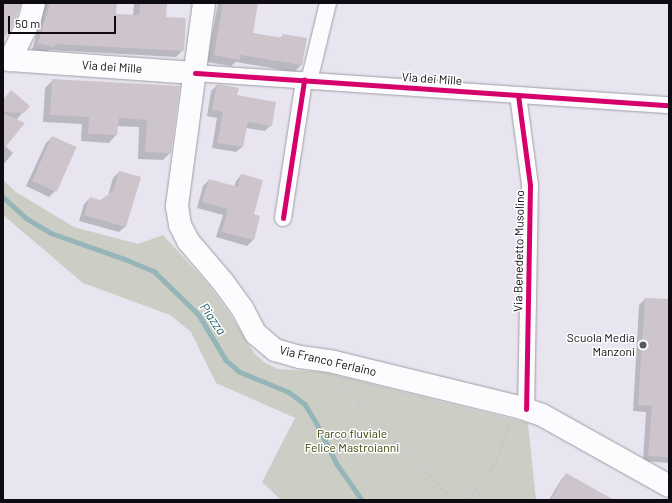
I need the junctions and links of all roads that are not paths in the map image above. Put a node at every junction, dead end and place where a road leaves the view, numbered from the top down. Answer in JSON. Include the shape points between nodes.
{"nodes":[{"id":1,"x":34,"y":3,"type":"edge"},
{"id":2,"x":204,"y":3,"type":"edge"},
{"id":3,"x":328,"y":3,"type":"edge"},
{"id":4,"x":6,"y":65,"type":"edge"},
{"id":5,"x":195,"y":73,"type":"junction"},
{"id":6,"x":307,"y":81,"type":"junction"},
{"id":7,"x":518,"y":95,"type":"junction"},
{"id":8,"x":669,"y":105,"type":"edge"},
{"id":9,"x":283,"y":218,"type":"dead end"},
{"id":10,"x":518,"y":414,"type":"junction"},
{"id":11,"x":669,"y":486,"type":"edge"}],
"edges":[{"from":1,"to":4,"type":"main road","via":[[30,19]]},
{"from":2,"to":5,"type":"main road","name":"Via Franco Ferlaino"},
{"from":3,"to":6,"type":"street"},
{"from":4,"to":5,"type":"main road","name":"Via dei Mille"},
{"from":5,"to":6,"type":"street","name":"Via dei Mille"},
{"from":5,"to":10,"type":"main road","name":"Via Franco Ferlaino","via":[[177,206],[180,225],[188,241],[224,282],[256,334],[275,350],[334,362]]},
{"from":6,"to":7,"type":"street","name":"Via dei Mille"},
{"from":6,"to":9,"type":"street"},
{"from":7,"to":8,"type":"street","name":"Via dei Mille"},
{"from":7,"to":10,"type":"street","name":"Via Benedetto Musolino","via":[[530,185]]},
{"from":10,"to":11,"type":"main road","name":"Via Franco Ferlaino","via":[[564,426]]}]}
